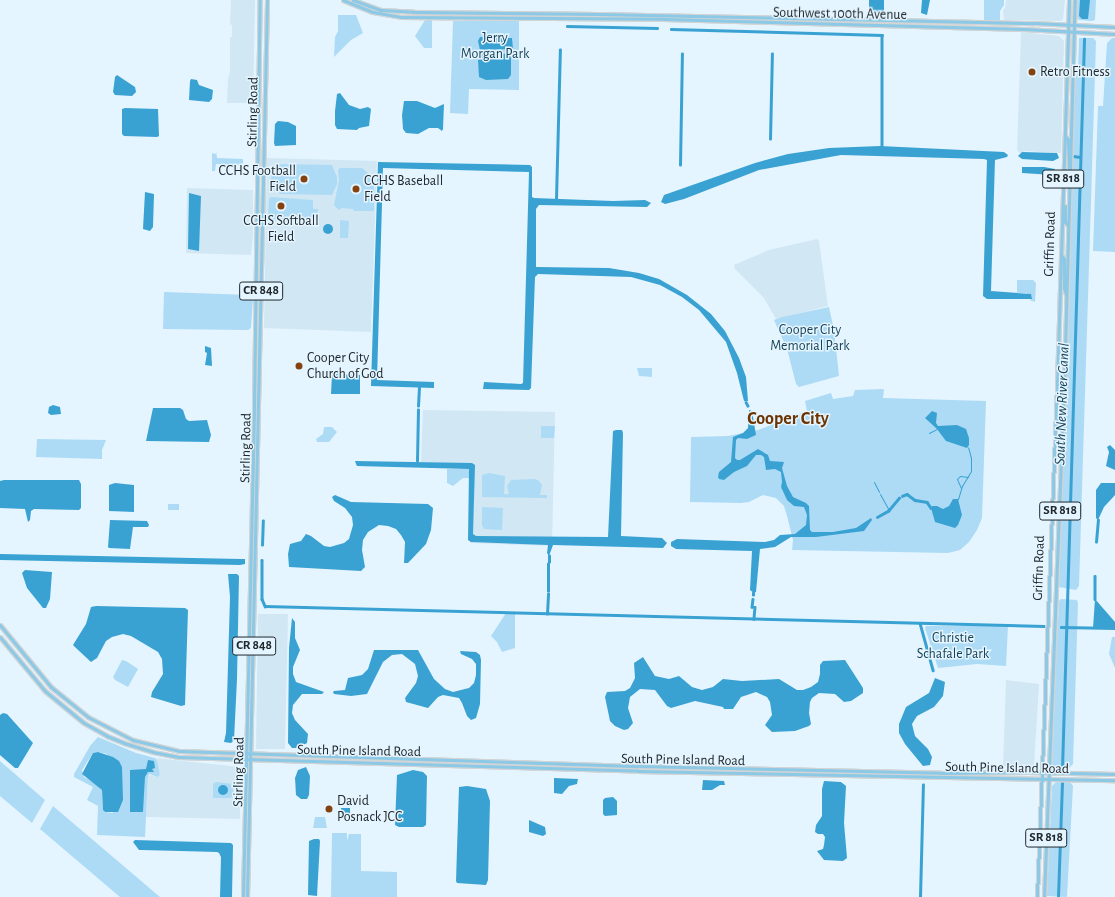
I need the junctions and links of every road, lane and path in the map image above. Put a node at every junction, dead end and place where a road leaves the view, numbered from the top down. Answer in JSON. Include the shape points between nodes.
{"nodes":[{"id":1,"x":260,"y":0,"type":"edge"},
{"id":2,"x":267,"y":0,"type":"edge"},
{"id":3,"x":344,"y":0,"type":"edge"},
{"id":4,"x":353,"y":0,"type":"edge"},
{"id":5,"x":1069,"y":0,"type":"edge"},
{"id":6,"x":1075,"y":0,"type":"edge"},
{"id":7,"x":1068,"y":25,"type":"junction"},
{"id":8,"x":1074,"y":26,"type":"junction"},
{"id":9,"x":1115,"y":27,"type":"edge"},
{"id":10,"x":1068,"y":31,"type":"junction"},
{"id":11,"x":1074,"y":32,"type":"junction"},
{"id":12,"x":1115,"y":34,"type":"edge"},
{"id":13,"x":1065,"y":136,"type":"junction"},
{"id":14,"x":258,"y":155,"type":"junction"},
{"id":15,"x":263,"y":156,"type":"junction"},
{"id":16,"x":1070,"y":179,"type":"junction"},
{"id":17,"x":1063,"y":186,"type":"junction"},
{"id":18,"x":257,"y":221,"type":"junction"},
{"id":19,"x":262,"y":221,"type":"junction"},
{"id":20,"x":1068,"y":225,"type":"junction"},
{"id":21,"x":1061,"y":255,"type":"junction"},
{"id":22,"x":1066,"y":296,"type":"junction"},
{"id":23,"x":256,"y":511,"type":"junction"},
{"id":24,"x":251,"y":512,"type":"junction"},
{"id":25,"x":0,"y":625,"type":"edge"},
{"id":26,"x":0,"y":637,"type":"edge"},
{"id":27,"x":248,"y":660,"type":"junction"},
{"id":28,"x":253,"y":660,"type":"junction"},
{"id":29,"x":245,"y":754,"type":"junction"},
{"id":30,"x":251,"y":754,"type":"junction"},
{"id":31,"x":245,"y":760,"type":"junction"},
{"id":32,"x":251,"y":760,"type":"junction"},
{"id":33,"x":857,"y":771,"type":"junction"},
{"id":34,"x":1042,"y":772,"type":"junction"},
{"id":35,"x":1049,"y":772,"type":"junction"},
{"id":36,"x":1115,"y":774,"type":"edge"},
{"id":37,"x":857,"y":776,"type":"junction"},
{"id":38,"x":1041,"y":778,"type":"junction"},
{"id":39,"x":1048,"y":778,"type":"junction"},
{"id":40,"x":1115,"y":780,"type":"edge"},
{"id":41,"x":244,"y":836,"type":"junction"},
{"id":42,"x":249,"y":836,"type":"junction"},
{"id":43,"x":242,"y":897,"type":"edge"},
{"id":44,"x":248,"y":897,"type":"edge"},
{"id":45,"x":1037,"y":897,"type":"edge"},
{"id":46,"x":1044,"y":897,"type":"edge"}],
"edges":[{"from":1,"to":14,"type":"main road","name":"Stirling Road","number":"CR 848"},
{"from":2,"to":15,"type":"main road","name":"Stirling Road","number":"CR 848"},
{"from":3,"to":10,"type":"main road","name":"Southwest 100th Avenue","via":[[373,12],[402,16],[664,19]]},
{"from":4,"to":7,"type":"main road","name":"Southwest 100th Avenue","via":[[382,10],[405,12]]},
{"from":5,"to":7,"type":"main road","name":"Griffin Road","number":"SR 818"},
{"from":6,"to":8,"type":"main road","name":"Griffin Road","number":"SR 818"},
{"from":7,"to":8,"type":"main road","name":"Southwest 100th Avenue"},
{"from":7,"to":10,"type":"main road","name":"Griffin Road","number":"SR 818"},
{"from":8,"to":9,"type":"main road","name":"Southwest 100th Avenue"},
{"from":8,"to":11,"type":"main road","name":"Griffin Road","number":"SR 818"},
{"from":10,"to":11,"type":"main road","name":"Southwest 100th Avenue"},
{"from":10,"to":13,"type":"main road","name":"Griffin Road","number":"SR 818"},
{"from":11,"to":12,"type":"main road","name":"Southwest 100th Avenue"},
{"from":11,"to":16,"type":"main road","name":"Griffin Road","number":"SR 818"},
{"from":13,"to":16,"type":"main road","via":[[1068,140],[1067,170]]},
{"from":13,"to":17,"type":"main road","name":"Griffin Road","number":"SR 818"},
{"from":14,"to":15,"type":"main road"},
{"from":14,"to":18,"type":"main road","name":"Stirling Road","number":"CR 848"},
{"from":15,"to":19,"type":"main road","name":"Stirling Road","number":"CR 848"},
{"from":16,"to":20,"type":"main road","name":"Griffin Road","number":"SR 818"},
{"from":17,"to":20,"type":"main road","via":[[1065,222]]},
{"from":17,"to":21,"type":"main road","name":"Griffin Road","number":"SR 818"},
{"from":18,"to":19,"type":"main road"},
{"from":18,"to":24,"type":"main road","name":"Stirling Road","number":"CR 848"},
{"from":19,"to":23,"type":"main road","name":"Stirling Road","number":"CR 848"},
{"from":20,"to":22,"type":"main road","name":"Griffin Road","number":"SR 818"},
{"from":21,"to":22,"type":"main road","via":[[1064,259]]},
{"from":21,"to":34,"type":"main road","name":"Griffin Road","number":"SR 818"},
{"from":22,"to":35,"type":"main road","name":"Griffin Road","number":"SR 818"},
{"from":23,"to":24,"type":"main road"},
{"from":23,"to":28,"type":"main road","name":"Stirling Road","number":"CR 848"},
{"from":24,"to":27,"type":"main road","name":"Stirling Road","number":"CR 848"},
{"from":25,"to":29,"type":"main road","name":"South Pine Island Road","via":[[52,687],[77,709],[111,730],[164,749]]},
{"from":26,"to":31,"type":"main road","name":"South Pine Island Road","via":[[45,691],[72,714],[107,736],[128,745],[164,754]]},
{"from":27,"to":28,"type":"main road"},
{"from":27,"to":29,"type":"main road","name":"Stirling Road","number":"CR 848"},
{"from":28,"to":30,"type":"main road","name":"Stirling Road","number":"CR 848"},
{"from":29,"to":30,"type":"main road","name":"South Pine Island Road"},
{"from":29,"to":31,"type":"main road","name":"Stirling Road","number":"CR 848"},
{"from":30,"to":32,"type":"main road","name":"Stirling Road","number":"CR 848"},
{"from":30,"to":33,"type":"main road","name":"South Pine Island Road"},
{"from":31,"to":32,"type":"main road","name":"South Pine Island Road"},
{"from":31,"to":41,"type":"main road","name":"Stirling Road","number":"CR 848"},
{"from":32,"to":37,"type":"main road","name":"South Pine Island Road"},
{"from":32,"to":42,"type":"main road","name":"Stirling Road","number":"CR 848"},
{"from":33,"to":34,"type":"main road","name":"South Pine Island Road"},
{"from":33,"to":37,"type":"main road"},
{"from":34,"to":35,"type":"main road","name":"South Pine Island Road"},
{"from":34,"to":38,"type":"main road","name":"Griffin Road","number":"SR 818"},
{"from":35,"to":36,"type":"main road","name":"South Pine Island Road"},
{"from":35,"to":39,"type":"main road","name":"Griffin Road","number":"SR 818"},
{"from":37,"to":38,"type":"main road","name":"South Pine Island Road"},
{"from":38,"to":39,"type":"main road","name":"South Pine Island Road"},
{"from":38,"to":45,"type":"main road","name":"Griffin Road","number":"SR 818"},
{"from":39,"to":40,"type":"main road","name":"South Pine Island Road"},
{"from":39,"to":46,"type":"main road","name":"Griffin Road","number":"SR 818"},
{"from":41,"to":42,"type":"main road"},
{"from":41,"to":43,"type":"main road","name":"Stirling Road","number":"CR 848"},
{"from":42,"to":44,"type":"main road","name":"Stirling Road","number":"CR 848"}]}
